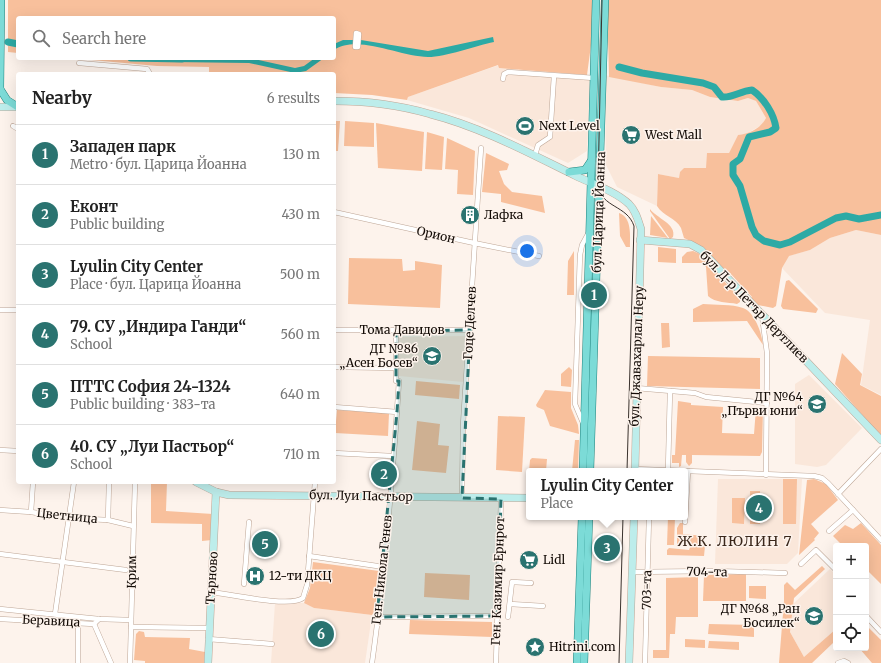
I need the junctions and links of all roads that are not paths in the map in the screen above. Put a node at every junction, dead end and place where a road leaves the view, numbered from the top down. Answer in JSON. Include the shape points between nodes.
{"nodes":[{"id":1,"x":1,"y":0,"type":"edge"},
{"id":2,"x":596,"y":0,"type":"edge"},
{"id":3,"x":605,"y":0,"type":"edge"},
{"id":4,"x":79,"y":63,"type":"dead end"},
{"id":5,"x":149,"y":72,"type":"edge"},
{"id":6,"x":554,"y":76,"type":"junction"},
{"id":7,"x":594,"y":78,"type":"junction"},
{"id":8,"x":503,"y":79,"type":"dead end"},
{"id":9,"x":0,"y":89,"type":"edge"},
{"id":10,"x":336,"y":101,"type":"edge"},
{"id":11,"x":16,"y":106,"type":"edge"},
{"id":12,"x":0,"y":107,"type":"edge"},
{"id":13,"x":16,"y":107,"type":"edge"},
{"id":14,"x":0,"y":112,"type":"edge"},
{"id":15,"x":16,"y":112,"type":"edge"},
{"id":16,"x":13,"y":126,"type":"dead end"},
{"id":17,"x":16,"y":128,"type":"edge"},
{"id":18,"x":481,"y":148,"type":"dead end"},
{"id":19,"x":535,"y":155,"type":"junction"},
{"id":20,"x":592,"y":159,"type":"junction"},
{"id":21,"x":569,"y":172,"type":"junction"},
{"id":22,"x":591,"y":183,"type":"junction"},
{"id":23,"x":600,"y":188,"type":"junction"},
{"id":24,"x":336,"y":212,"type":"edge"},
{"id":25,"x":640,"y":240,"type":"junction"},
{"id":26,"x":474,"y":244,"type":"junction"},
{"id":27,"x":539,"y":256,"type":"dead end"},
{"id":28,"x":0,"y":310,"type":"edge"},
{"id":29,"x":16,"y":310,"type":"edge"},
{"id":30,"x":762,"y":316,"type":"junction"},
{"id":31,"x":336,"y":330,"type":"edge"},
{"id":32,"x":396,"y":330,"type":"junction"},
{"id":33,"x":470,"y":330,"type":"junction"},
{"id":34,"x":336,"y":367,"type":"edge"},
{"id":35,"x":396,"y":368,"type":"junction"},
{"id":36,"x":636,"y":388,"type":"junction"},
{"id":37,"x":670,"y":391,"type":"junction"},
{"id":38,"x":767,"y":403,"type":"junction"},
{"id":39,"x":336,"y":407,"type":"edge"},
{"id":40,"x":397,"y":412,"type":"junction"},
{"id":41,"x":881,"y":440,"type":"edge"},
{"id":42,"x":881,"y":449,"type":"edge"},
{"id":43,"x":0,"y":450,"type":"edge"},
{"id":44,"x":16,"y":451,"type":"edge"},
{"id":45,"x":336,"y":453,"type":"edge"},
{"id":46,"x":392,"y":456,"type":"junction"},
{"id":47,"x":583,"y":468,"type":"edge"},
{"id":48,"x":590,"y":468,"type":"edge"},
{"id":49,"x":635,"y":468,"type":"edge"},
{"id":50,"x":668,"y":468,"type":"edge"},
{"id":51,"x":688,"y":470,"type":"edge"},
{"id":52,"x":766,"y":475,"type":"junction"},
{"id":53,"x":33,"y":484,"type":"edge"},
{"id":54,"x":74,"y":484,"type":"edge"},
{"id":55,"x":109,"y":484,"type":"edge"},
{"id":56,"x":135,"y":484,"type":"edge"},
{"id":57,"x":200,"y":484,"type":"edge"},
{"id":58,"x":315,"y":484,"type":"edge"},
{"id":59,"x":216,"y":492,"type":"junction"},
{"id":60,"x":838,"y":494,"type":"junction"},
{"id":61,"x":314,"y":495,"type":"junction"},
{"id":62,"x":389,"y":496,"type":"junction"},
{"id":63,"x":462,"y":498,"type":"junction"},
{"id":64,"x":526,"y":498,"type":"edge"},
{"id":65,"x":501,"y":499,"type":"junction"},
{"id":66,"x":0,"y":510,"type":"edge"},
{"id":67,"x":854,"y":510,"type":"junction"},
{"id":68,"x":31,"y":512,"type":"junction"},
{"id":69,"x":69,"y":518,"type":"junction"},
{"id":70,"x":108,"y":520,"type":"junction"},
{"id":71,"x":582,"y":520,"type":"edge"},
{"id":72,"x":589,"y":520,"type":"edge"},
{"id":73,"x":634,"y":520,"type":"edge"},
{"id":74,"x":649,"y":520,"type":"edge"},
{"id":75,"x":249,"y":522,"type":"dead end"},
{"id":76,"x":133,"y":526,"type":"junction"},
{"id":77,"x":829,"y":531,"type":"dead end"},
{"id":78,"x":881,"y":540,"type":"edge"},
{"id":79,"x":0,"y":554,"type":"edge"},
{"id":80,"x":309,"y":556,"type":"junction"},
{"id":81,"x":63,"y":561,"type":"junction"},
{"id":82,"x":801,"y":564,"type":"dead end"},
{"id":83,"x":384,"y":567,"type":"junction"},
{"id":84,"x":833,"y":567,"type":"edge"},
{"id":85,"x":126,"y":570,"type":"dead end"},
{"id":86,"x":632,"y":572,"type":"junction"},
{"id":87,"x":647,"y":572,"type":"junction"},
{"id":88,"x":783,"y":574,"type":"dead end"},
{"id":89,"x":531,"y":583,"type":"dead end"},
{"id":90,"x":244,"y":584,"type":"dead end"},
{"id":91,"x":211,"y":592,"type":"junction"},
{"id":92,"x":510,"y":604,"type":"junction"},
{"id":93,"x":543,"y":606,"type":"dead end"},
{"id":94,"x":0,"y":608,"type":"edge"},
{"id":95,"x":55,"y":614,"type":"junction"},
{"id":96,"x":78,"y":616,"type":"junction"},
{"id":97,"x":497,"y":616,"type":"junction"},
{"id":98,"x":377,"y":617,"type":"junction"},
{"id":99,"x":508,"y":617,"type":"dead end"},
{"id":100,"x":0,"y":619,"type":"edge"},
{"id":101,"x":99,"y":619,"type":"junction"},
{"id":102,"x":869,"y":619,"type":"edge"},
{"id":103,"x":131,"y":620,"type":"junction"},
{"id":104,"x":78,"y":623,"type":"junction"},
{"id":105,"x":94,"y":624,"type":"junction"},
{"id":106,"x":131,"y":627,"type":"junction"},
{"id":107,"x":209,"y":628,"type":"junction"},
{"id":108,"x":881,"y":632,"type":"edge"},
{"id":109,"x":208,"y":639,"type":"junction"},
{"id":110,"x":272,"y":644,"type":"dead end"},
{"id":111,"x":78,"y":663,"type":"edge"},
{"id":112,"x":111,"y":663,"type":"edge"},
{"id":113,"x":130,"y":663,"type":"edge"},
{"id":114,"x":208,"y":663,"type":"edge"},
{"id":115,"x":372,"y":663,"type":"edge"},
{"id":116,"x":496,"y":663,"type":"edge"},
{"id":117,"x":577,"y":663,"type":"edge"},
{"id":118,"x":584,"y":663,"type":"edge"},
{"id":119,"x":631,"y":663,"type":"edge"},
{"id":120,"x":644,"y":663,"type":"edge"},
{"id":121,"x":838,"y":663,"type":"edge"},
{"id":122,"x":848,"y":663,"type":"edge"}],
"edges":[{"from":1,"to":9,"type":"main road"},
{"from":2,"to":7,"type":"main road","name":"бул. Царица Йоанна"},
{"from":3,"to":23,"type":"main road","name":"бул. Царица Йоанна"},
{"from":4,"to":5,"type":"street","via":[[147,69]]},
{"from":6,"to":7,"type":"street"},
{"from":6,"to":8,"type":"street","via":[[508,72],[504,74]]},
{"from":6,"to":19,"type":"street","via":[[550,137],[538,145]]},
{"from":7,"to":20,"type":"main road","name":"бул. Царица Йоанна"},
{"from":9,"to":11,"type":"main road","via":[[5,98]]},
{"from":10,"to":19,"type":"street","via":[[380,103],[434,114]]},
{"from":12,"to":13,"type":"street"},
{"from":14,"to":15,"type":"street"},
{"from":16,"to":17,"type":"street"},
{"from":18,"to":26,"type":"street","name":"Гоце Делчев"},
{"from":19,"to":21,"type":"street"},
{"from":20,"to":21,"type":"main road","via":[[585,170]]},
{"from":20,"to":22,"type":"main road","name":"бул. Царица Йоанна"},
{"from":21,"to":22,"type":"street"},
{"from":22,"to":23,"type":"street"},
{"from":22,"to":47,"type":"main road","name":"бул. Царица Йоанна"},
{"from":23,"to":25,"type":"street","via":[[626,202],[634,210],[641,229]]},
{"from":23,"to":48,"type":"main road","name":"бул. Царица Йоанна"},
{"from":24,"to":26,"type":"street","name":"Орион"},
{"from":25,"to":30,"type":"street","name":"бул. Д-р Петър Дертлиев","via":[[694,245]]},
{"from":25,"to":36,"type":"street","name":"бул. Джавахарлал Неру"},
{"from":26,"to":27,"type":"street","name":"Орион"},
{"from":26,"to":33,"type":"street","name":"Гоце Делчев"},
{"from":28,"to":29,"type":"street"},
{"from":30,"to":38,"type":"street","via":[[767,353]]},
{"from":30,"to":41,"type":"street","name":"бул. Д-р Петър Дертлиев"},
{"from":31,"to":32,"type":"street","name":"Тома Давидов"},
{"from":32,"to":33,"type":"street","name":"Тома Давидов"},
{"from":32,"to":35,"type":"street","name":"Ген. Никола Генев"},
{"from":33,"to":63,"type":"street","name":"Гоце Делчев","via":[[463,425]]},
{"from":34,"to":35,"type":"street"},
{"from":35,"to":40,"type":"street","name":"Ген. Никола Генев"},
{"from":36,"to":37,"type":"street"},
{"from":36,"to":49,"type":"street","name":"бул. Джавахарлал Неру"},
{"from":37,"to":38,"type":"street"},
{"from":37,"to":50,"type":"street"},
{"from":38,"to":52,"type":"street"},
{"from":39,"to":40,"type":"street"},
{"from":40,"to":46,"type":"street","name":"Ген. Никола Генев"},
{"from":42,"to":60,"type":"street"},
{"from":43,"to":44,"type":"street"},
{"from":45,"to":46,"type":"street"},
{"from":46,"to":62,"type":"street","name":"Ген. Никола Генев"},
{"from":51,"to":52,"type":"street"},
{"from":52,"to":60,"type":"street","via":[[799,474],[822,478]]},
{"from":53,"to":68,"type":"street"},
{"from":54,"to":69,"type":"street"},
{"from":55,"to":70,"type":"street"},
{"from":56,"to":76,"type":"street","name":"Крим"},
{"from":57,"to":59,"type":"street","name":"бул. Луи Пастьор"},
{"from":58,"to":61,"type":"street"},
{"from":59,"to":61,"type":"street","name":"бул. Луи Пастьор","via":[[229,495]]},
{"from":59,"to":91,"type":"street","name":"Търново"},
{"from":60,"to":67,"type":"street"},
{"from":61,"to":62,"type":"street","name":"бул. Луи Пастьор"},
{"from":61,"to":80,"type":"street"},
{"from":62,"to":63,"type":"street","name":"бул. Луи Пастьор"},
{"from":62,"to":83,"type":"street","name":"Ген. Никола Генев"},
{"from":63,"to":65,"type":"street","name":"бул. Луи Пастьор"},
{"from":64,"to":65,"type":"street","name":"бул. Луи Пастьор"},
{"from":65,"to":97,"type":"street","name":"Ген. Казимир Ернрот"},
{"from":66,"to":68,"type":"street","name":"Цветница"},
{"from":67,"to":77,"type":"street"},
{"from":67,"to":78,"type":"street"},
{"from":68,"to":69,"type":"street","name":"Цветница"},
{"from":69,"to":70,"type":"street","name":"Цветница"},
{"from":69,"to":81,"type":"street"},
{"from":70,"to":76,"type":"street","name":"Цветница"},
{"from":71,"to":117,"type":"main road"},
{"from":72,"to":118,"type":"main road"},
{"from":73,"to":86,"type":"street"},
{"from":74,"to":87,"type":"street","name":"703-та"},
{"from":75,"to":90,"type":"street"},
{"from":76,"to":103,"type":"street","name":"Крим"},
{"from":79,"to":81,"type":"street"},
{"from":80,"to":83,"type":"street"},
{"from":80,"to":91,"type":"street","via":[[307,585],[303,598],[296,601],[247,598]]},
{"from":81,"to":85,"type":"street"},
{"from":81,"to":95,"type":"street"},
{"from":82,"to":84,"type":"street","via":[[816,550]]},
{"from":83,"to":98,"type":"street","name":"Ген. Никола Генев"},
{"from":86,"to":87,"type":"street","name":"704-та"},
{"from":86,"to":119,"type":"street"},
{"from":87,"to":88,"type":"street","name":"704-та"},
{"from":87,"to":120,"type":"street","name":"703-та"},
{"from":89,"to":92,"type":"street","via":[[512,582]]},
{"from":91,"to":107,"type":"street","name":"Търново"},
{"from":92,"to":93,"type":"street"},
{"from":92,"to":99,"type":"street"},
{"from":94,"to":95,"type":"street","name":"Беравица"},
{"from":95,"to":96,"type":"street","name":"Беравица"},
{"from":96,"to":101,"type":"street","name":"Беравица"},
{"from":96,"to":104,"type":"street"},
{"from":97,"to":98,"type":"street"},
{"from":97,"to":116,"type":"street","name":"Ген. Казимир Ернрот"},
{"from":98,"to":115,"type":"street","name":"Ген. Никола Генев"},
{"from":100,"to":104,"type":"street","name":"Беравица"},
{"from":101,"to":103,"type":"street","name":"Беравица"},
{"from":101,"to":105,"type":"street","name":"Беравица"},
{"from":102,"to":108,"type":"street"},
{"from":103,"to":106,"type":"street","name":"Крим"},
{"from":104,"to":105,"type":"street","name":"Беравица"},
{"from":104,"to":111,"type":"street"},
{"from":105,"to":112,"type":"street"},
{"from":106,"to":107,"type":"street"},
{"from":106,"to":113,"type":"street","name":"Крим"},
{"from":107,"to":109,"type":"street","name":"Търново"},
{"from":109,"to":110,"type":"street"},
{"from":109,"to":114,"type":"street","name":"Търново"},
{"from":121,"to":122,"type":"street"}]}
